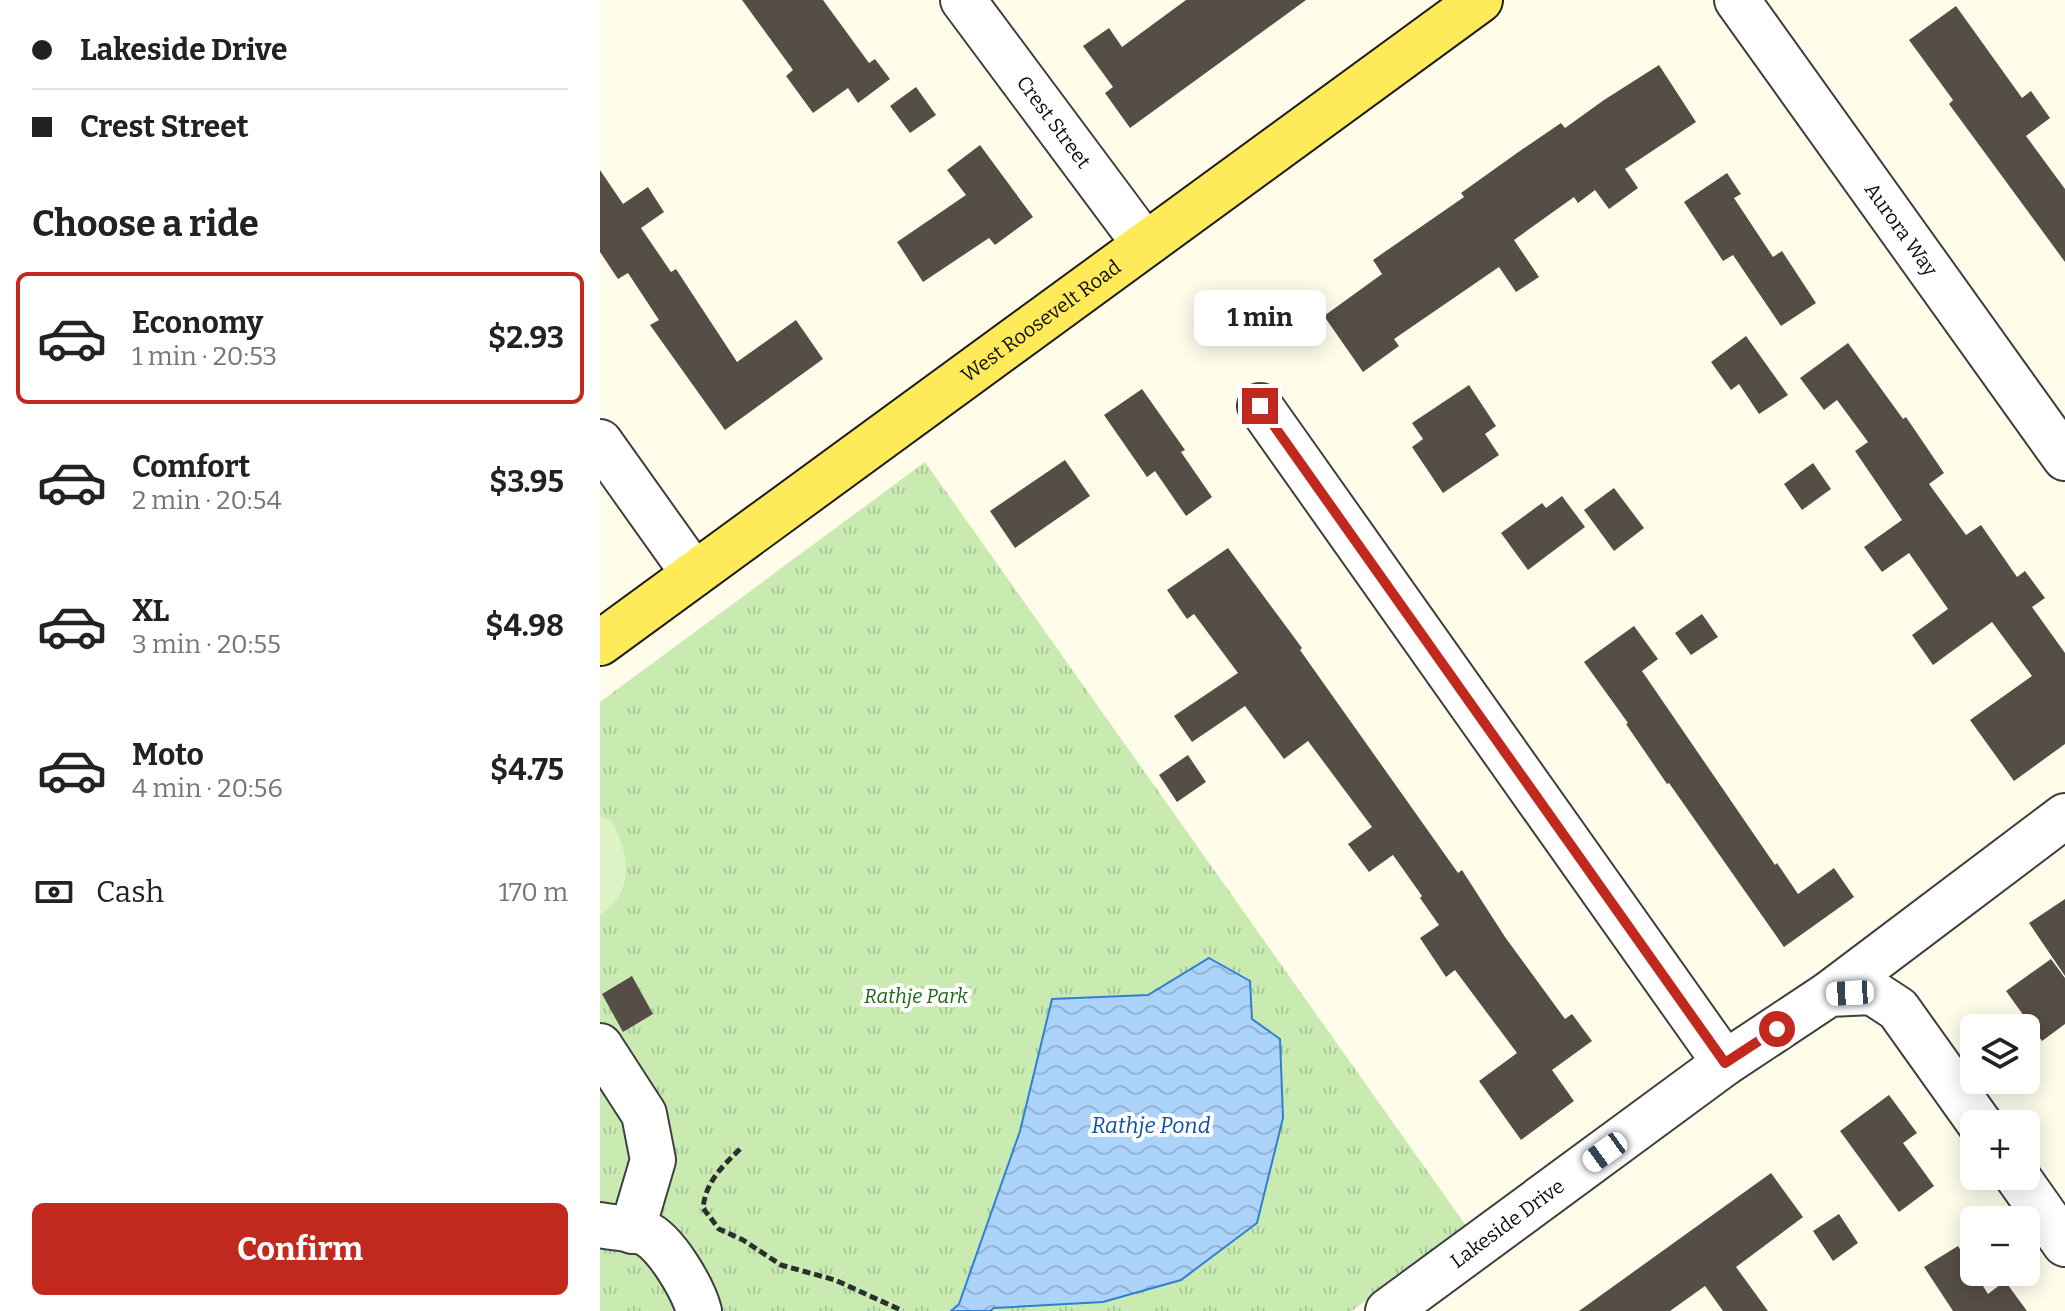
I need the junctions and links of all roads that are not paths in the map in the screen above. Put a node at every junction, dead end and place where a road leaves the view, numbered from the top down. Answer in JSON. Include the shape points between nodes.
{"nodes":[{"id":1,"x":963,"y":0,"type":"edge"},
{"id":2,"x":1480,"y":0,"type":"edge"},
{"id":3,"x":1737,"y":0,"type":"edge"},
{"id":4,"x":1144,"y":243,"type":"junction"},
{"id":5,"x":1260,"y":406,"type":"dead end"},
{"id":6,"x":600,"y":442,"type":"edge"},
{"id":7,"x":2065,"y":458,"type":"edge"},
{"id":8,"x":694,"y":574,"type":"junction"},
{"id":9,"x":600,"y":643,"type":"edge"},
{"id":10,"x":2065,"y":816,"type":"edge"},
{"id":11,"x":1829,"y":994,"type":"junction"},
{"id":12,"x":600,"y":1046,"type":"edge"},
{"id":13,"x":1725,"y":1063,"type":"junction"},
{"id":14,"x":1970,"y":1110,"type":"edge"},
{"id":15,"x":2027,"y":1190,"type":"edge"},
{"id":16,"x":616,"y":1228,"type":"edge"},
{"id":17,"x":2065,"y":1244,"type":"edge"},
{"id":18,"x":699,"y":1311,"type":"edge"},
{"id":19,"x":1388,"y":1311,"type":"edge"}],
"edges":[{"from":1,"to":4,"type":"street","name":"Crest Street"},
{"from":2,"to":4,"type":"main road","name":"West Roosevelt Road"},
{"from":3,"to":7,"type":"street","name":"Aurora Way"},
{"from":4,"to":8,"type":"main road","name":"West Roosevelt Road"},
{"from":5,"to":13,"type":"street"},
{"from":6,"to":8,"type":"street"},
{"from":8,"to":9,"type":"main road","name":"West Roosevelt Road"},
{"from":10,"to":11,"type":"street","name":"Lakeside Drive"},
{"from":11,"to":13,"type":"street","name":"Lakeside Drive"},
{"from":11,"to":14,"type":"street","via":[[1872,992],[1898,1009]]},
{"from":12,"to":16,"type":"street","via":[[644,1114],[653,1160]]},
{"from":13,"to":19,"type":"street","name":"Lakeside Drive"},
{"from":15,"to":17,"type":"street"},
{"from":16,"to":18,"type":"street","via":[[646,1233],[694,1291]]}]}
